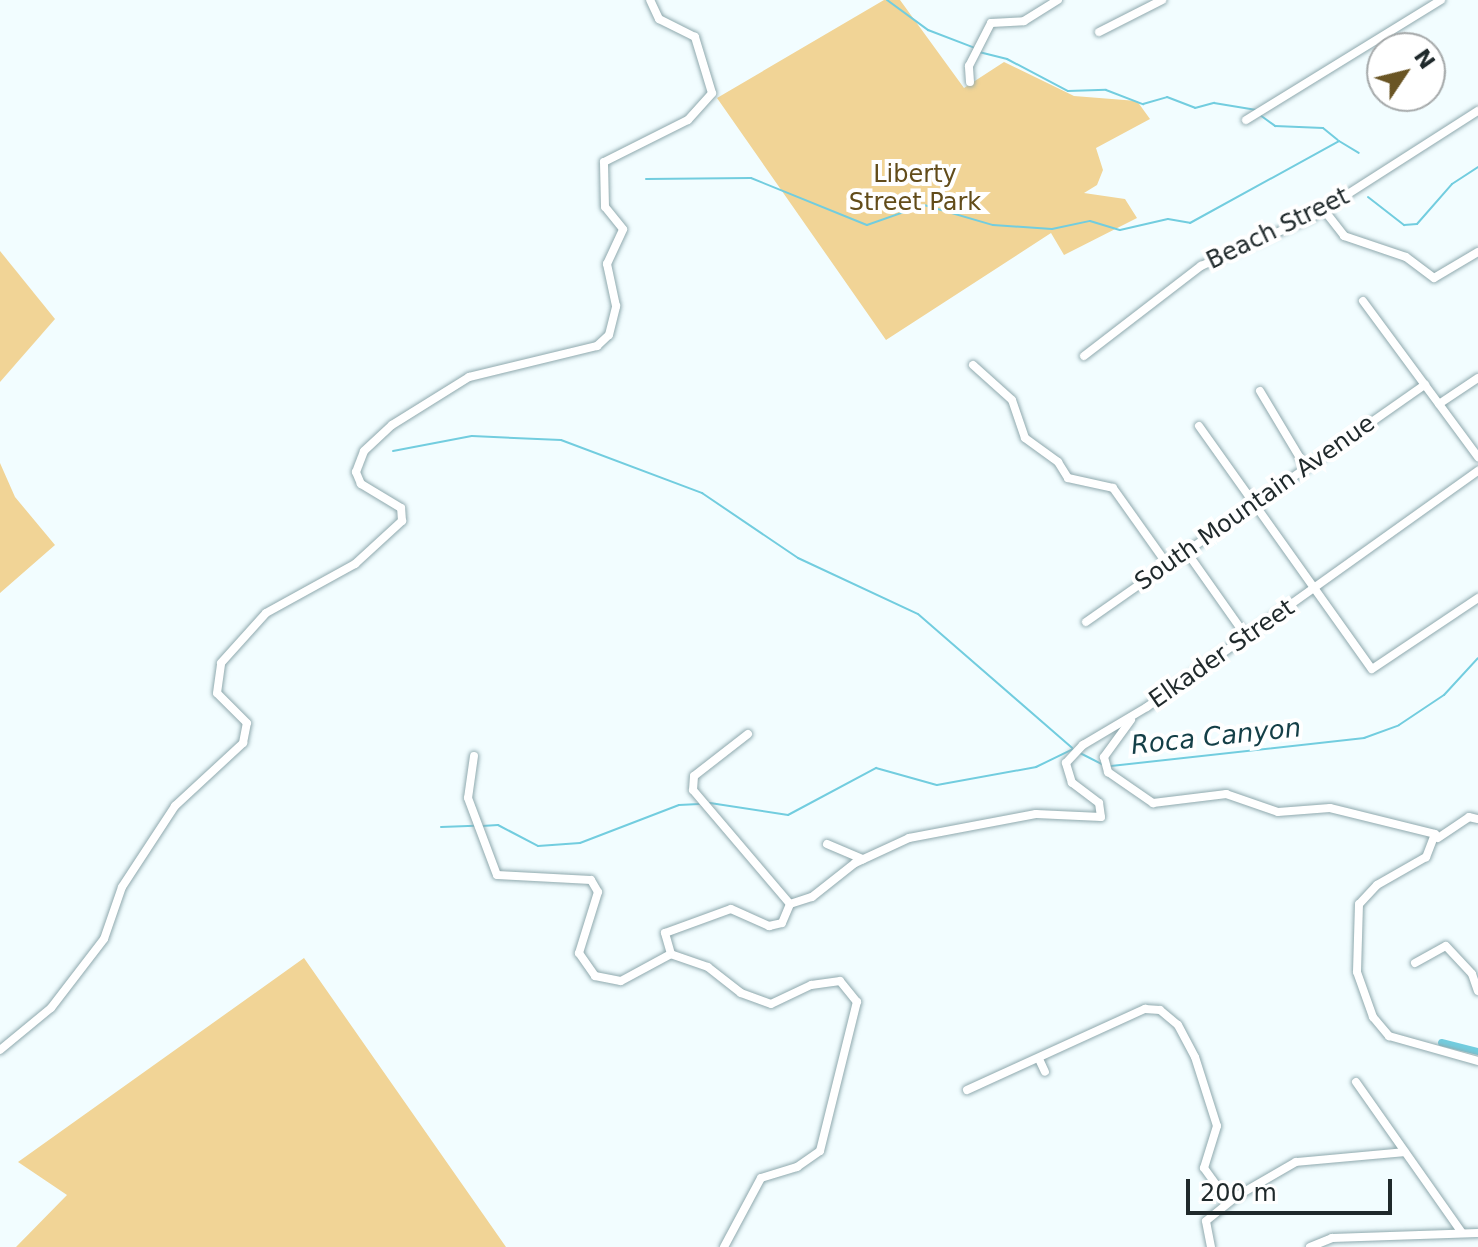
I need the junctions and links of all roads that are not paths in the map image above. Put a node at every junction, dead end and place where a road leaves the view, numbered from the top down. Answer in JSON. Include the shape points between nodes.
{"nodes":[{"id":1,"x":650,"y":0,"type":"edge"},
{"id":2,"x":1058,"y":0,"type":"edge"},
{"id":3,"x":1162,"y":0,"type":"edge"},
{"id":4,"x":1441,"y":0,"type":"edge"},
{"id":5,"x":1099,"y":32,"type":"dead end"},
{"id":6,"x":970,"y":82,"type":"dead end"},
{"id":7,"x":1478,"y":111,"type":"edge"},
{"id":8,"x":1246,"y":120,"type":"dead end"},
{"id":9,"x":1324,"y":210,"type":"junction"},
{"id":10,"x":1478,"y":252,"type":"edge"},
{"id":11,"x":1363,"y":301,"type":"dead end"},
{"id":12,"x":1084,"y":356,"type":"dead end"},
{"id":13,"x":973,"y":365,"type":"dead end"},
{"id":14,"x":1478,"y":378,"type":"edge"},
{"id":15,"x":1425,"y":385,"type":"junction"},
{"id":16,"x":1260,"y":391,"type":"dead end"},
{"id":17,"x":1439,"y":404,"type":"junction"},
{"id":18,"x":1199,"y":426,"type":"dead end"},
{"id":19,"x":1478,"y":457,"type":"edge"},
{"id":20,"x":1306,"y":468,"type":"junction"},
{"id":21,"x":1478,"y":471,"type":"edge"},
{"id":22,"x":1253,"y":503,"type":"junction"},
{"id":23,"x":1186,"y":551,"type":"junction"},
{"id":24,"x":1167,"y":564,"type":"junction"},
{"id":25,"x":1313,"y":589,"type":"junction"},
{"id":26,"x":1478,"y":598,"type":"edge"},
{"id":27,"x":1086,"y":622,"type":"dead end"},
{"id":28,"x":1246,"y":636,"type":"junction"},
{"id":29,"x":1134,"y":716,"type":"junction"},
{"id":30,"x":748,"y":734,"type":"dead end"},
{"id":31,"x":474,"y":756,"type":"dead end"},
{"id":32,"x":1478,"y":819,"type":"edge"},
{"id":33,"x":1438,"y":838,"type":"junction"},
{"id":34,"x":827,"y":844,"type":"dead end"},
{"id":35,"x":864,"y":859,"type":"junction"},
{"id":36,"x":790,"y":904,"type":"junction"},
{"id":37,"x":671,"y":954,"type":"junction"},
{"id":38,"x":1415,"y":963,"type":"dead end"},
{"id":39,"x":1475,"y":972,"type":"edge"},
{"id":40,"x":1478,"y":991,"type":"edge"},
{"id":41,"x":0,"y":1050,"type":"edge"},
{"id":42,"x":1039,"y":1059,"type":"junction"},
{"id":43,"x":1478,"y":1061,"type":"edge"},
{"id":44,"x":992,"y":1064,"type":"dead end"},
{"id":45,"x":1045,"y":1072,"type":"dead end"},
{"id":46,"x":998,"y":1074,"type":"junction"},
{"id":47,"x":1356,"y":1082,"type":"dead end"},
{"id":48,"x":967,"y":1090,"type":"dead end"},
{"id":49,"x":1405,"y":1152,"type":"junction"},
{"id":50,"x":1237,"y":1196,"type":"junction"},
{"id":51,"x":1462,"y":1233,"type":"junction"},
{"id":52,"x":1478,"y":1233,"type":"edge"},
{"id":53,"x":724,"y":1247,"type":"edge"},
{"id":54,"x":1211,"y":1247,"type":"edge"},
{"id":55,"x":1310,"y":1247,"type":"edge"}],
"edges":[{"from":1,"to":41,"type":"street","via":[[659,19],[695,37],[712,93],[688,120],[604,162],[605,207],[623,229],[607,264],[616,306],[609,335],[597,346],[469,377],[392,425],[364,451],[356,472],[361,484],[401,508],[402,521],[355,564],[266,613],[221,663],[217,693],[247,723],[248,734],[169,814],[122,887],[104,939],[51,1008]]},
{"from":2,"to":6,"type":"street","via":[[1024,21],[991,23],[969,66]]},
{"from":3,"to":5,"type":"street"},
{"from":4,"to":8,"type":"street"},
{"from":7,"to":9,"type":"street","name":"Beach Street"},
{"from":9,"to":10,"type":"street","via":[[1344,236],[1406,257],[1434,278]]},
{"from":9,"to":12,"type":"street","name":"Beach Street","via":[[1201,266]]},
{"from":11,"to":15,"type":"street"},
{"from":13,"to":24,"type":"street","via":[[1012,400],[1025,438],[1058,462],[1068,478],[1113,488]]},
{"from":14,"to":17,"type":"street"},
{"from":15,"to":17,"type":"street"},
{"from":15,"to":20,"type":"street","name":"South Mountain Avenue"},
{"from":16,"to":20,"type":"street"},
{"from":17,"to":19,"type":"street"},
{"from":18,"to":22,"type":"street"},
{"from":20,"to":22,"type":"street","name":"South Mountain Avenue"},
{"from":21,"to":25,"type":"street","name":"Elkader Street"},
{"from":22,"to":23,"type":"street","name":"South Mountain Avenue"},
{"from":22,"to":25,"type":"street"},
{"from":23,"to":24,"type":"street","name":"South Mountain Avenue"},
{"from":23,"to":28,"type":"street"},
{"from":24,"to":27,"type":"street","name":"South Mountain Avenue"},
{"from":25,"to":26,"type":"street","via":[[1375,670]]},
{"from":25,"to":28,"type":"street","name":"Elkader Street"},
{"from":28,"to":29,"type":"street","name":"Elkader Street"},
{"from":29,"to":33,"type":"street","via":[[1106,766],[1153,803],[1236,795],[1278,812],[1344,810],[1426,828]]},
{"from":29,"to":35,"type":"street","name":"Elkader Street","via":[[1083,745],[1066,763],[1072,783],[1099,803],[1101,817],[1036,814],[909,838]]},
{"from":30,"to":36,"type":"street","via":[[694,776],[693,790]]},
{"from":31,"to":37,"type":"street","via":[[468,798],[497,875],[591,880],[598,892],[579,953],[595,976],[621,981]]},
{"from":32,"to":33,"type":"street","via":[[1469,817]]},
{"from":33,"to":43,"type":"street","via":[[1426,857],[1363,898],[1354,917],[1357,972],[1373,1017],[1389,1036]]},
{"from":34,"to":35,"type":"street"},
{"from":35,"to":36,"type":"street","name":"Elkader Street","via":[[812,897]]},
{"from":36,"to":37,"type":"street","name":"Elkader Street","via":[[782,923],[769,926],[731,909],[674,928],[665,933]]},
{"from":37,"to":53,"type":"street","via":[[708,967],[741,993],[771,1004],[811,985],[840,981],[857,1002],[820,1151],[797,1167],[761,1178]]},
{"from":38,"to":39,"type":"street","via":[[1446,946]]},
{"from":39,"to":40,"type":"street"},
{"from":42,"to":45,"type":"street"},
{"from":42,"to":46,"type":"street"},
{"from":42,"to":50,"type":"street","via":[[1145,1009],[1173,1017],[1195,1057],[1217,1126],[1204,1168],[1224,1196]]},
{"from":44,"to":46,"type":"street"},
{"from":46,"to":48,"type":"street"},
{"from":47,"to":49,"type":"street"},
{"from":49,"to":50,"type":"street","via":[[1296,1162]]},
{"from":49,"to":51,"type":"street"},
{"from":50,"to":54,"type":"street","via":[[1203,1226]]},
{"from":51,"to":52,"type":"street"},
{"from":51,"to":55,"type":"street","via":[[1342,1237]]}]}
